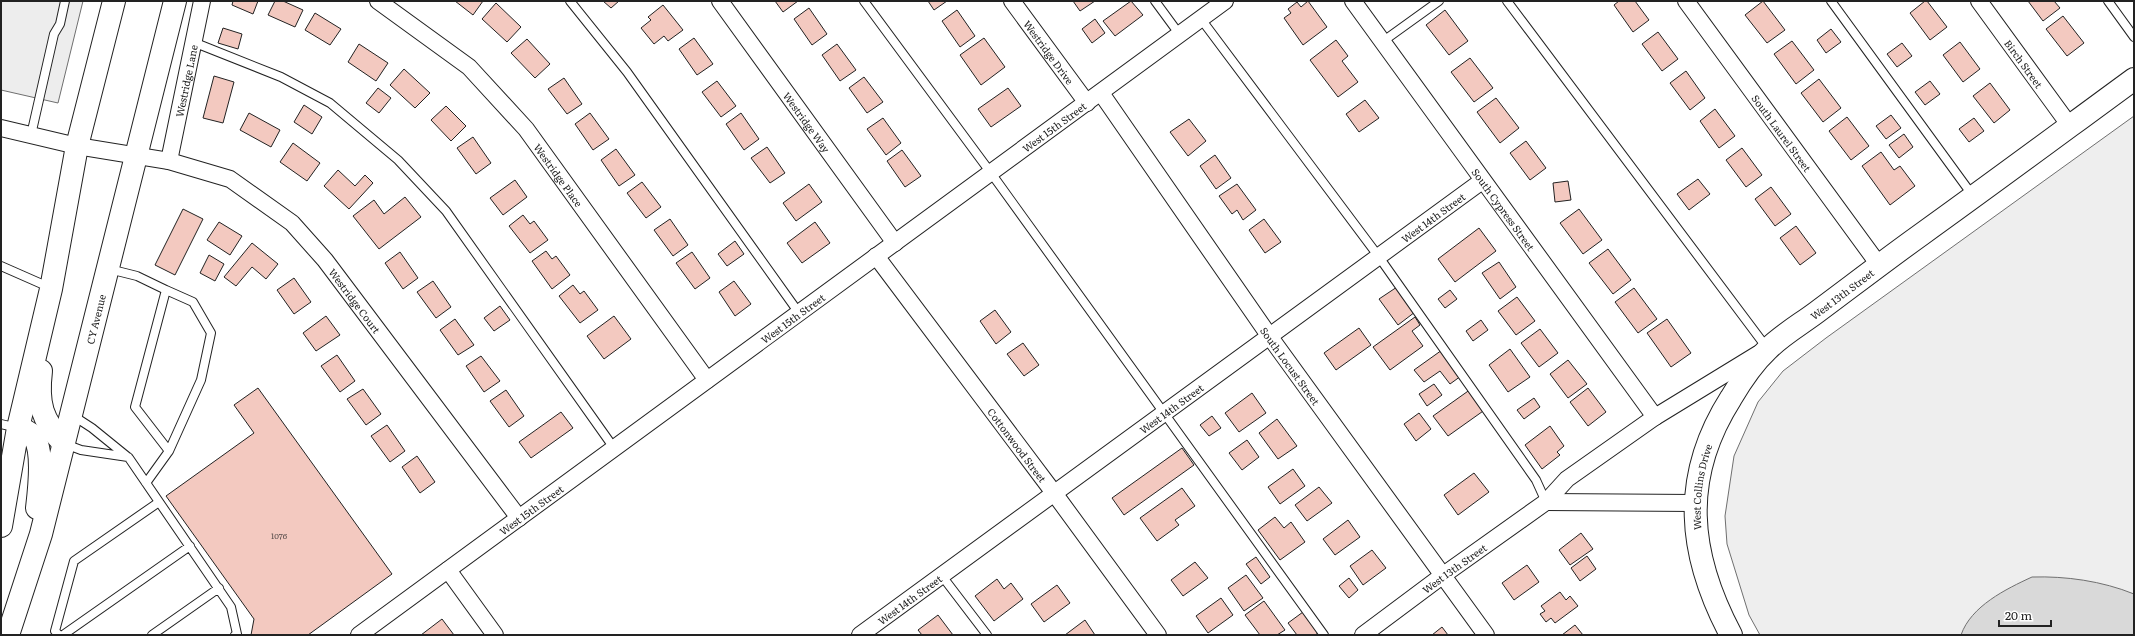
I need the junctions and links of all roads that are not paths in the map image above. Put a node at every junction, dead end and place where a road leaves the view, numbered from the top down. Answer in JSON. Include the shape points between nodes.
{"nodes":[{"id":1,"x":65,"y":1,"type":"edge"},
{"id":2,"x":114,"y":1,"type":"edge"},
{"id":3,"x":175,"y":1,"type":"edge"},
{"id":4,"x":202,"y":1,"type":"edge"},
{"id":5,"x":378,"y":1,"type":"edge"},
{"id":6,"x":570,"y":1,"type":"edge"},
{"id":7,"x":720,"y":1,"type":"edge"},
{"id":8,"x":864,"y":1,"type":"edge"},
{"id":9,"x":1012,"y":1,"type":"edge"},
{"id":10,"x":1155,"y":1,"type":"edge"},
{"id":11,"x":1225,"y":1,"type":"edge"},
{"id":12,"x":1352,"y":1,"type":"edge"},
{"id":13,"x":1439,"y":1,"type":"edge"},
{"id":14,"x":1507,"y":1,"type":"edge"},
{"id":15,"x":1686,"y":1,"type":"edge"},
{"id":16,"x":1831,"y":1,"type":"edge"},
{"id":17,"x":1979,"y":1,"type":"edge"},
{"id":18,"x":2108,"y":1,"type":"edge"},
{"id":19,"x":1201,"y":19,"type":"junction"},
{"id":20,"x":1180,"y":35,"type":"junction"},
{"id":21,"x":2134,"y":37,"type":"edge"},
{"id":22,"x":193,"y":42,"type":"junction"},
{"id":23,"x":1382,"y":42,"type":"junction"},
{"id":24,"x":2134,"y":79,"type":"edge"},
{"id":25,"x":1101,"y":92,"type":"junction"},
{"id":26,"x":1087,"y":103,"type":"junction"},
{"id":27,"x":2070,"y":126,"type":"junction"},
{"id":28,"x":1,"y":128,"type":"edge"},
{"id":29,"x":30,"y":135,"type":"junction"},
{"id":30,"x":77,"y":146,"type":"junction"},
{"id":31,"x":136,"y":156,"type":"junction"},
{"id":32,"x":169,"y":161,"type":"junction"},
{"id":33,"x":991,"y":173,"type":"junction"},
{"id":34,"x":1482,"y":181,"type":"junction"},
{"id":35,"x":1974,"y":197,"type":"junction"},
{"id":36,"x":895,"y":243,"type":"junction"},
{"id":37,"x":876,"y":256,"type":"junction"},
{"id":38,"x":1379,"y":258,"type":"junction"},
{"id":39,"x":1879,"y":265,"type":"junction"},
{"id":40,"x":1,"y":266,"type":"edge"},
{"id":41,"x":107,"y":268,"type":"junction"},
{"id":42,"x":51,"y":289,"type":"junction"},
{"id":43,"x":166,"y":290,"type":"junction"},
{"id":44,"x":799,"y":313,"type":"junction"},
{"id":45,"x":1270,"y":337,"type":"junction"},
{"id":46,"x":1768,"y":349,"type":"junction"},
{"id":47,"x":707,"y":380,"type":"junction"},
{"id":48,"x":1164,"y":414,"type":"junction"},
{"id":49,"x":71,"y":415,"type":"junction"},
{"id":50,"x":1655,"y":417,"type":"junction"},
{"id":51,"x":9,"y":426,"type":"edge"},
{"id":52,"x":64,"y":444,"type":"junction"},
{"id":53,"x":614,"y":448,"type":"junction"},
{"id":54,"x":168,"y":451,"type":"junction"},
{"id":55,"x":129,"y":458,"type":"junction"},
{"id":56,"x":146,"y":483,"type":"junction"},
{"id":57,"x":1054,"y":493,"type":"junction"},
{"id":58,"x":159,"y":502,"type":"junction"},
{"id":59,"x":1546,"y":502,"type":"junction"},
{"id":60,"x":1695,"y":503,"type":"junction"},
{"id":61,"x":519,"y":518,"type":"junction"},
{"id":62,"x":1,"y":526,"type":"edge"},
{"id":63,"x":41,"y":534,"type":"junction"},
{"id":64,"x":190,"y":546,"type":"junction"},
{"id":65,"x":448,"y":570,"type":"junction"},
{"id":66,"x":942,"y":576,"type":"junction"},
{"id":67,"x":1442,"y":576,"type":"junction"},
{"id":68,"x":218,"y":588,"type":"junction"},
{"id":69,"x":58,"y":634,"type":"edge"},
{"id":70,"x":8,"y":635,"type":"edge"},
{"id":71,"x":152,"y":635,"type":"edge"},
{"id":72,"x":235,"y":635,"type":"edge"},
{"id":73,"x":359,"y":635,"type":"edge"},
{"id":74,"x":495,"y":635,"type":"edge"},
{"id":75,"x":860,"y":635,"type":"edge"},
{"id":76,"x":987,"y":635,"type":"edge"},
{"id":77,"x":1158,"y":635,"type":"edge"},
{"id":78,"x":1324,"y":635,"type":"edge"},
{"id":79,"x":1363,"y":635,"type":"edge"},
{"id":80,"x":1486,"y":635,"type":"edge"},
{"id":81,"x":1731,"y":635,"type":"edge"}],
"edges":[{"from":1,"to":29,"type":"lane","via":[[60,24],[54,34]]},
{"from":2,"to":30,"type":"main road"},
{"from":3,"to":31,"type":"main road","name":"CY Avenue"},
{"from":4,"to":22,"type":"street","name":"Westridge Lane"},
{"from":5,"to":47,"type":"street","name":"Westridge Place","via":[[469,67],[506,105]]},
{"from":6,"to":44,"type":"lane","via":[[627,72]]},
{"from":7,"to":36,"type":"street","name":"Westridge Way"},
{"from":8,"to":33,"type":"lane"},
{"from":9,"to":26,"type":"street","name":"Westridge Drive"},
{"from":10,"to":20,"type":"lane"},
{"from":11,"to":19,"type":"street","name":"West 15th Street"},
{"from":12,"to":23,"type":"street","name":"South Cypress Street"},
{"from":13,"to":23,"type":"lane"},
{"from":14,"to":46,"type":"lane"},
{"from":15,"to":39,"type":"street","name":"South Laurel Street"},
{"from":16,"to":35,"type":"lane"},
{"from":17,"to":27,"type":"street","name":"Birch Street"},
{"from":18,"to":21,"type":"lane"},
{"from":19,"to":20,"type":"street","name":"West 15th Street"},
{"from":19,"to":38,"type":"lane"},
{"from":20,"to":25,"type":"street","name":"West 15th Street"},
{"from":22,"to":32,"type":"street","name":"Westridge Lane"},
{"from":22,"to":53,"type":"lane","via":[[282,77],[330,103],[398,160],[446,211]]},
{"from":23,"to":34,"type":"street","name":"South Cypress Street"},
{"from":24,"to":27,"type":"main road","name":"West 13th Street"},
{"from":25,"to":26,"type":"street","name":"West 15th Street"},
{"from":25,"to":45,"type":"street","name":"South Locust Street"},
{"from":26,"to":33,"type":"street","name":"West 15th Street"},
{"from":27,"to":35,"type":"main road","name":"West 13th Street"},
{"from":28,"to":29,"type":"street","name":"Westridge Court"},
{"from":29,"to":30,"type":"street","name":"Westridge Court"},
{"from":30,"to":31,"type":"street","name":"Westridge Court"},
{"from":30,"to":42,"type":"main road"},
{"from":31,"to":32,"type":"street","name":"Westridge Court"},
{"from":31,"to":41,"type":"main road","name":"CY Avenue"},
{"from":32,"to":61,"type":"street","name":"Westridge Court","via":[[230,180],[292,223],[325,260]]},
{"from":33,"to":36,"type":"street","name":"West 15th Street"},
{"from":33,"to":48,"type":"lane"},
{"from":34,"to":38,"type":"street","name":"West 14th Street"},
{"from":34,"to":50,"type":"street","name":"South Cypress Street"},
{"from":35,"to":39,"type":"main road","name":"West 13th Street"},
{"from":36,"to":37,"type":"street","name":"West 15th Street"},
{"from":37,"to":44,"type":"street","name":"West 15th Street"},
{"from":37,"to":57,"type":"street","name":"Cottonwood Street"},
{"from":38,"to":45,"type":"street","name":"West 14th Street"},
{"from":38,"to":59,"type":"lane","via":[[1536,480]]},
{"from":39,"to":46,"type":"main road","name":"West 13th Street"},
{"from":40,"to":42,"type":"lane"},
{"from":41,"to":43,"type":"lane","via":[[137,276]]},
{"from":41,"to":49,"type":"main road","name":"CY Avenue"},
{"from":42,"to":51,"type":"main road"},
{"from":42,"to":52,"type":"main road","via":[[51,313],[39,393],[43,415],[52,431]]},
{"from":43,"to":54,"type":"lane","via":[[134,407]]},
{"from":43,"to":54,"type":"lane","via":[[192,302],[211,333],[201,380]]},
{"from":44,"to":47,"type":"street","name":"West 15th Street"},
{"from":45,"to":48,"type":"street","name":"West 14th Street"},
{"from":45,"to":67,"type":"street","name":"South Locust Street"},
{"from":46,"to":50,"type":"street","name":"West 13th Street"},
{"from":46,"to":60,"type":"main road","name":"West Collins Drive","via":[[1741,382],[1714,428],[1697,484]]},
{"from":47,"to":53,"type":"street","name":"West 15th Street"},
{"from":48,"to":57,"type":"street","name":"West 14th Street"},
{"from":48,"to":78,"type":"lane"},
{"from":49,"to":52,"type":"main road","name":"CY Avenue"},
{"from":49,"to":55,"type":"lane","via":[[92,428]]},
{"from":50,"to":59,"type":"street","name":"West 13th Street","via":[[1567,479]]},
{"from":51,"to":62,"type":"main road"},
{"from":51,"to":63,"type":"main road","via":[[26,431],[34,438],[39,455],[36,520]]},
{"from":52,"to":55,"type":"lane","via":[[81,450]]},
{"from":52,"to":63,"type":"main road","name":"CY Avenue"},
{"from":53,"to":61,"type":"street","name":"West 15th Street"},
{"from":54,"to":56,"type":"lane"},
{"from":55,"to":56,"type":"lane"},
{"from":56,"to":58,"type":"lane"},
{"from":57,"to":66,"type":"street","name":"West 14th Street"},
{"from":57,"to":77,"type":"street","name":"Cottonwood Street"},
{"from":58,"to":64,"type":"lane"},
{"from":58,"to":69,"type":"lane","via":[[74,561]]},
{"from":59,"to":60,"type":"street"},
{"from":59,"to":67,"type":"street","name":"West 13th Street"},
{"from":60,"to":81,"type":"main road","name":"West Collins Drive","via":[[1700,556],[1715,605]]},
{"from":61,"to":65,"type":"street","name":"West 15th Street"},
{"from":63,"to":70,"type":"main road","name":"CY Avenue"},
{"from":64,"to":68,"type":"lane"},
{"from":64,"to":69,"type":"lane"},
{"from":65,"to":73,"type":"street","name":"West 15th Street"},
{"from":65,"to":74,"type":"street"},
{"from":66,"to":75,"type":"street","name":"West 14th Street"},
{"from":66,"to":76,"type":"lane"},
{"from":67,"to":79,"type":"street","name":"West 13th Street"},
{"from":67,"to":80,"type":"street","name":"South Locust Street"},
{"from":68,"to":71,"type":"lane"},
{"from":68,"to":72,"type":"lane","via":[[231,607],[237,634]]}]}
